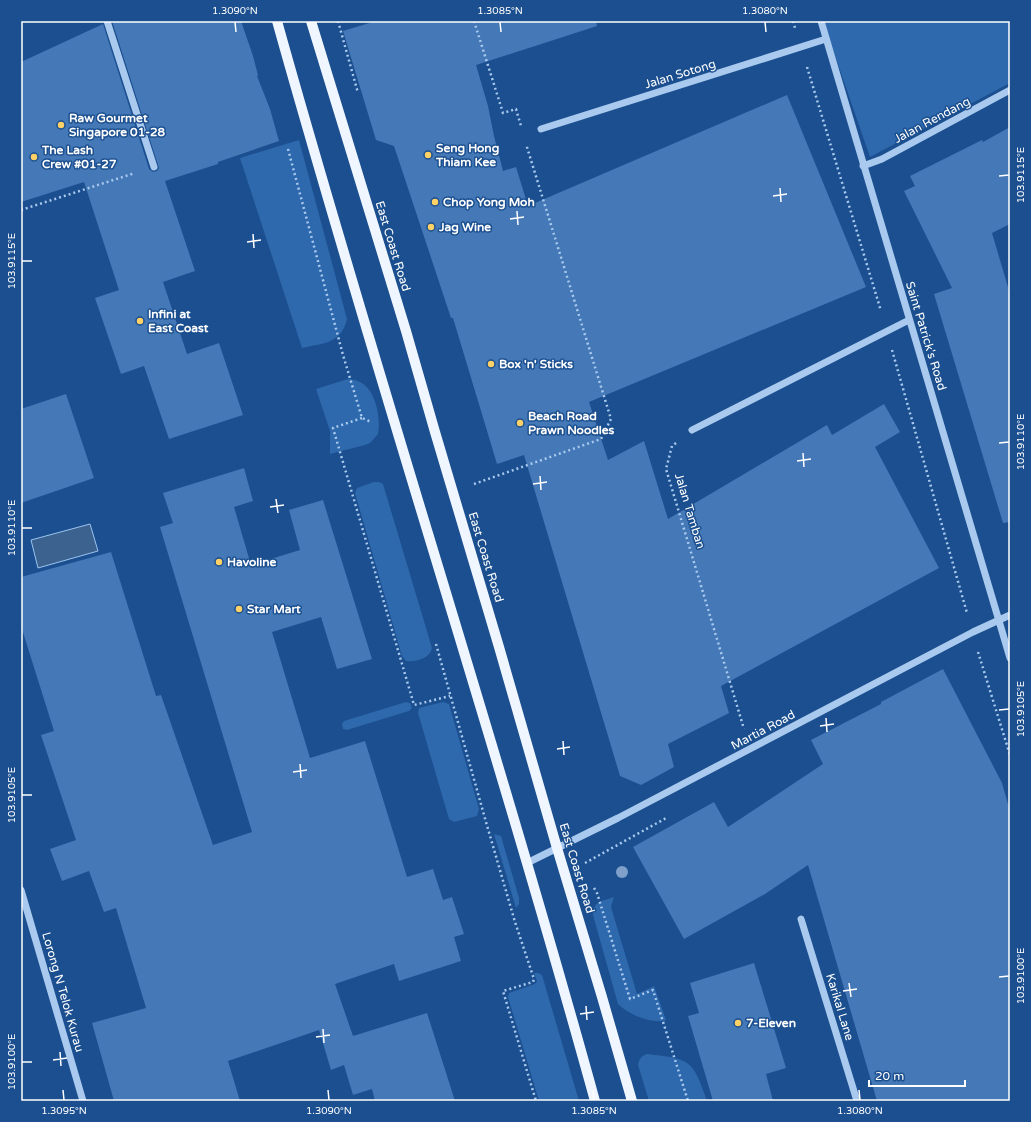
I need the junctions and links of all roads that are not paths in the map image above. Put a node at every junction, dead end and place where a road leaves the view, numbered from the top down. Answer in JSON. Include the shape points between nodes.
{"nodes":[{"id":1,"x":107,"y":21,"type":"edge"},
{"id":2,"x":277,"y":21,"type":"edge"},
{"id":3,"x":310,"y":21,"type":"edge"},
{"id":4,"x":821,"y":21,"type":"edge"},
{"id":5,"x":826,"y":39,"type":"junction"},
{"id":6,"x":1010,"y":90,"type":"edge"},
{"id":7,"x":541,"y":129,"type":"dead end"},
{"id":8,"x":154,"y":166,"type":"road end"},
{"id":9,"x":863,"y":166,"type":"junction"},
{"id":10,"x":909,"y":320,"type":"junction"},
{"id":11,"x":692,"y":430,"type":"road end"},
{"id":12,"x":1010,"y":615,"type":"edge"},
{"id":13,"x":998,"y":620,"type":"junction"},
{"id":14,"x":1010,"y":658,"type":"edge"},
{"id":15,"x":557,"y":848,"type":"junction"},
{"id":16,"x":527,"y":863,"type":"junction"},
{"id":17,"x":21,"y":890,"type":"edge"},
{"id":18,"x":801,"y":919,"type":"dead end"},
{"id":19,"x":83,"y":1101,"type":"edge"},
{"id":20,"x":594,"y":1101,"type":"edge"},
{"id":21,"x":632,"y":1101,"type":"edge"},
{"id":22,"x":857,"y":1101,"type":"edge"}],
"edges":[{"from":1,"to":8,"type":"street"},
{"from":2,"to":16,"type":"main road","via":[[388,405]]},
{"from":3,"to":15,"type":"main road","name":"East Coast Road","via":[[406,331]]},
{"from":4,"to":5,"type":"street","name":"Saint Patrick's Road"},
{"from":5,"to":7,"type":"street","name":"Jalan Sotong"},
{"from":5,"to":9,"type":"street","name":"Saint Patrick's Road"},
{"from":6,"to":9,"type":"street","name":"Jalan Rendang","via":[[882,160]]},
{"from":9,"to":10,"type":"street","name":"Saint Patrick's Road"},
{"from":10,"to":11,"type":"street"},
{"from":10,"to":13,"type":"street","name":"Saint Patrick's Road"},
{"from":12,"to":13,"type":"street","name":"Martia Road"},
{"from":13,"to":14,"type":"street","name":"Saint Patrick's Road"},
{"from":13,"to":15,"type":"street","name":"Martia Road"},
{"from":15,"to":16,"type":"street","name":"Martia Road"},
{"from":15,"to":21,"type":"main road","name":"East Coast Road"},
{"from":16,"to":20,"type":"main road"},
{"from":17,"to":19,"type":"street","name":"Lorong N Telok Kurau"},
{"from":18,"to":22,"type":"street","name":"Karikal Lane"}]}
